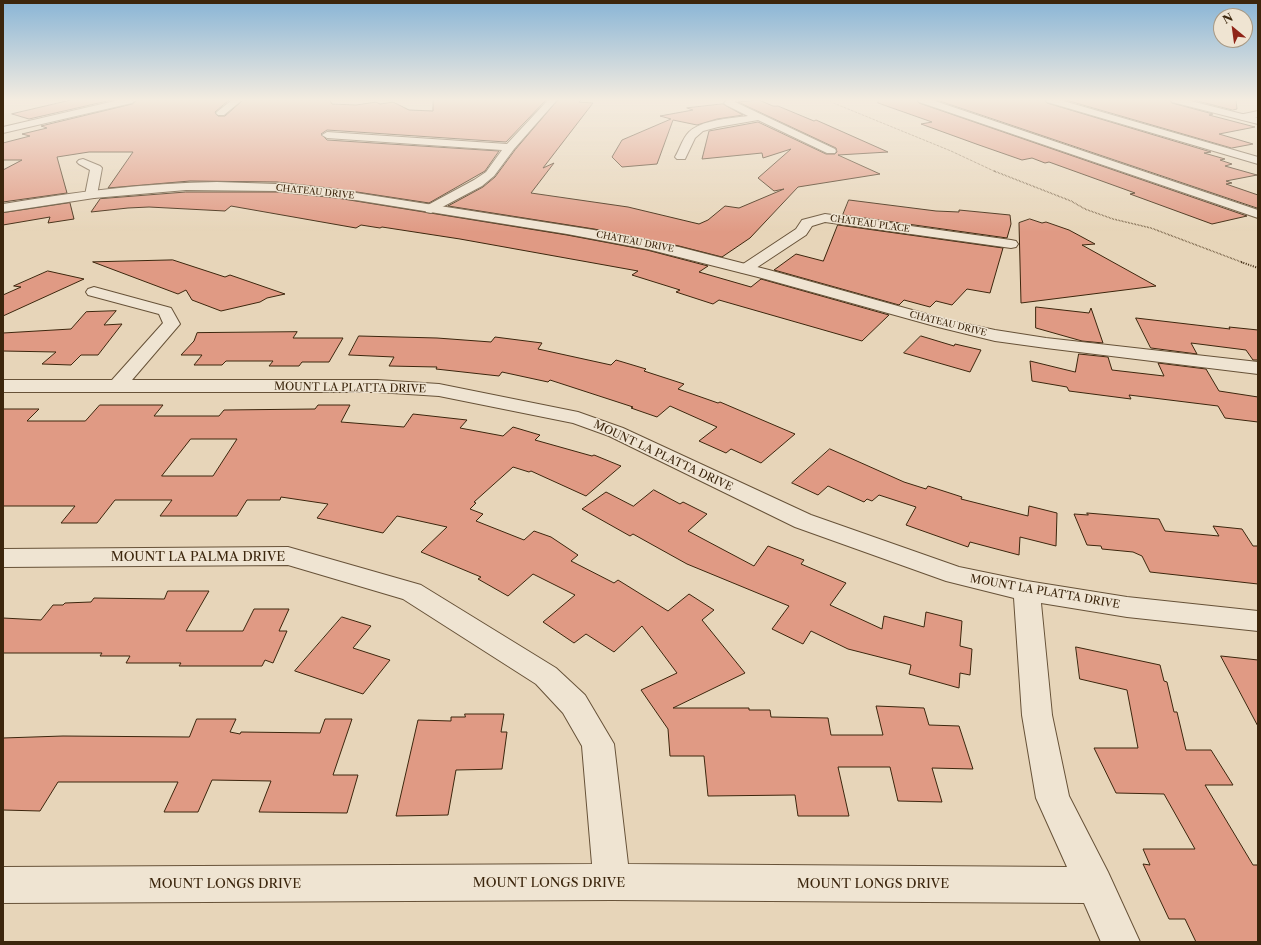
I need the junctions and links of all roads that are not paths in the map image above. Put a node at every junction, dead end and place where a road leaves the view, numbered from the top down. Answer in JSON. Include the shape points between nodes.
{"nodes":[{"id":1,"x":466,"y":144,"type":"edge"},
{"id":2,"x":513,"y":144,"type":"edge"},
{"id":3,"x":687,"y":144,"type":"edge"},
{"id":4,"x":817,"y":144,"type":"edge"},
{"id":5,"x":1052,"y":144,"type":"edge"},
{"id":6,"x":1200,"y":144,"type":"edge"},
{"id":7,"x":510,"y":147,"type":"junction"},
{"id":8,"x":831,"y":151,"type":"dead end"},
{"id":9,"x":681,"y":157,"type":"dead end"},
{"id":10,"x":1258,"y":161,"type":"edge"},
{"id":11,"x":83,"y":162,"type":"dead end"},
{"id":12,"x":91,"y":195,"type":"junction"},
{"id":13,"x":3,"y":208,"type":"edge"},
{"id":14,"x":431,"y":209,"type":"junction"},
{"id":15,"x":1258,"y":214,"type":"edge"},
{"id":16,"x":1011,"y":244,"type":"dead end"},
{"id":17,"x":745,"y":269,"type":"junction"},
{"id":18,"x":94,"y":292,"type":"dead end"},
{"id":19,"x":1258,"y":368,"type":"edge"},
{"id":20,"x":3,"y":386,"type":"edge"},
{"id":21,"x":117,"y":386,"type":"junction"},
{"id":22,"x":3,"y":558,"type":"edge"},
{"id":23,"x":1027,"y":591,"type":"junction"},
{"id":24,"x":1258,"y":621,"type":"edge"},
{"id":25,"x":612,"y":882,"type":"junction"},
{"id":26,"x":3,"y":885,"type":"edge"},
{"id":27,"x":1095,"y":885,"type":"junction"},
{"id":28,"x":1121,"y":942,"type":"edge"}],
"edges":[{"from":1,"to":7,"type":"street"},
{"from":2,"to":7,"type":"street"},
{"from":3,"to":9,"type":"street"},
{"from":4,"to":8,"type":"street"},
{"from":5,"to":15,"type":"street"},
{"from":6,"to":10,"type":"street"},
{"from":7,"to":14,"type":"street","via":[[490,174]]},
{"from":11,"to":12,"type":"street","via":[[96,168]]},
{"from":12,"to":13,"type":"street","name":"CHATEAU DRIVE"},
{"from":12,"to":14,"type":"street","name":"CHATEAU DRIVE","via":[[170,187],[249,186],[317,191]]},
{"from":14,"to":17,"type":"street","name":"CHATEAU DRIVE","via":[[630,240]]},
{"from":16,"to":17,"type":"street","name":"CHATEAU PLACE","via":[[825,218],[807,223],[801,232]]},
{"from":17,"to":19,"type":"street","name":"CHATEAU DRIVE","via":[[998,337]]},
{"from":18,"to":21,"type":"street","via":[[165,311],[172,324]]},
{"from":20,"to":21,"type":"street","name":"MOUNT LA PLATTA DRIVE"},
{"from":21,"to":23,"type":"street","name":"MOUNT LA PLATTA DRIVE","via":[[377,386],[439,390],[578,418],[616,432],[803,521],[955,575]]},
{"from":22,"to":25,"type":"street","name":"MOUNT LA PALMA DRIVE","via":[[288,556],[412,592],[546,676],[574,704],[598,744]]},
{"from":23,"to":24,"type":"street","name":"MOUNT LA PLATTA DRIVE","via":[[1127,607]]},
{"from":23,"to":27,"type":"street","via":[[1037,714],[1053,798]]},
{"from":25,"to":26,"type":"street","name":"MOUNT LONGS DRIVE"},
{"from":25,"to":27,"type":"street","name":"MOUNT LONGS DRIVE"},
{"from":27,"to":28,"type":"street"}]}
